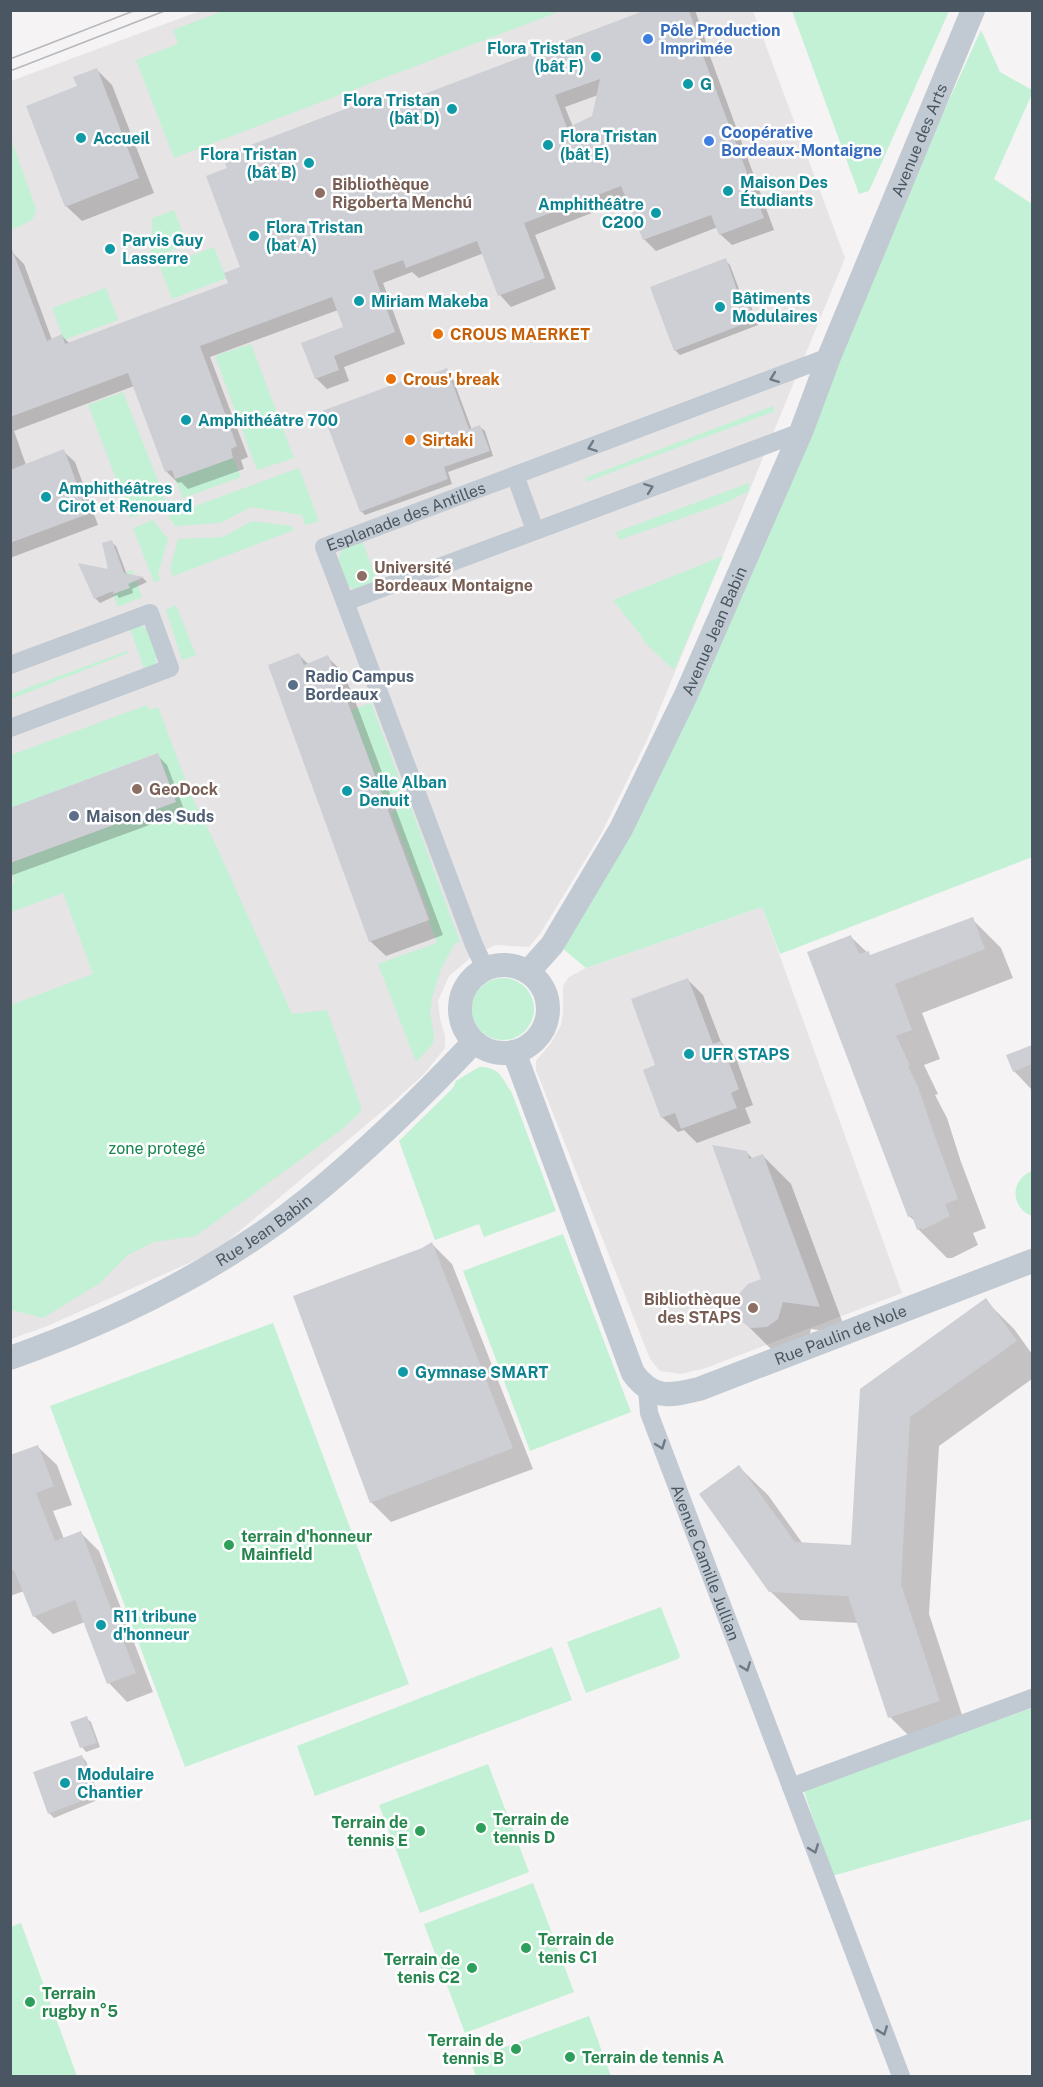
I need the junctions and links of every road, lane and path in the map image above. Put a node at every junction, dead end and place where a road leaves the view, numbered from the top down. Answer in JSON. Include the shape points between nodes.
{"nodes":[{"id":1,"x":973,"y":10,"type":"edge"},
{"id":2,"x":866,"y":271,"type":"joint"},
{"id":3,"x":829,"y":357,"type":"junction"},
{"id":4,"x":801,"y":432,"type":"junction"},
{"id":5,"x":515,"y":476,"type":"junction"},
{"id":6,"x":535,"y":530,"type":"junction"},
{"id":7,"x":345,"y":602,"type":"junction"},
{"id":8,"x":10,"y":665,"type":"edge"},
{"id":9,"x":10,"y":728,"type":"edge"},
{"id":10,"x":485,"y":968,"type":"junction"},
{"id":11,"x":528,"y":972,"type":"junction"},
{"id":12,"x":474,"y":1042,"type":"junction"},
{"id":13,"x":514,"y":1052,"type":"junction"},
{"id":14,"x":1032,"y":1261,"type":"edge"},
{"id":15,"x":10,"y":1358,"type":"edge"},
{"id":16,"x":647,"y":1389,"type":"junction"},
{"id":17,"x":1032,"y":1698,"type":"edge"},
{"id":18,"x":791,"y":1787,"type":"junction"},
{"id":19,"x":901,"y":2076,"type":"edge"}],
"edges":[{"from":1,"to":2,"type":"street","name":"Avenue des Arts"},
{"from":2,"to":3,"type":"street","name":"Avenue Jean Babin"},
{"from":3,"to":4,"type":"street","name":"Avenue Jean Babin"},
{"from":3,"to":5,"type":"street","name":"Esplanade des Antilles","one_way":true},
{"from":6,"to":4,"type":"street","one_way":true},
{"from":4,"to":11,"type":"street","name":"Avenue Jean Babin","via":[[686,695],[621,830],[552,945]]},
{"from":5,"to":6,"type":"street"},
{"from":5,"to":7,"type":"street","name":"Esplanade des Antilles","via":[[324,547]]},
{"from":6,"to":7,"type":"street"},
{"from":7,"to":10,"type":"street"},
{"from":8,"to":9,"type":"street","via":[[150,613],[170,668]]},
{"from":10,"to":11,"type":"street","via":[[500,964]]},
{"from":10,"to":12,"type":"street","via":[[464,988],[460,1002],[460,1017]]},
{"from":11,"to":13,"type":"street","via":[[545,992],[548,1017],[536,1040]]},
{"from":12,"to":13,"type":"street","via":[[500,1053]]},
{"from":12,"to":15,"type":"street","name":"Rue Jean Babin","via":[[383,1134],[309,1198],[263,1231],[207,1267],[118,1315]]},
{"from":13,"to":16,"type":"street","name":"Avenue Camille Jullian","via":[[633,1373]]},
{"from":14,"to":16,"type":"street","name":"Rue Paulin de Nole","via":[[699,1389],[660,1394]]},
{"from":16,"to":18,"type":"street","name":"Avenue Camille Jullian","one_way":true,"via":[[649,1413]]},
{"from":17,"to":18,"type":"street"},
{"from":18,"to":19,"type":"street","name":"Avenue Camille Jullian","one_way":true}]}
